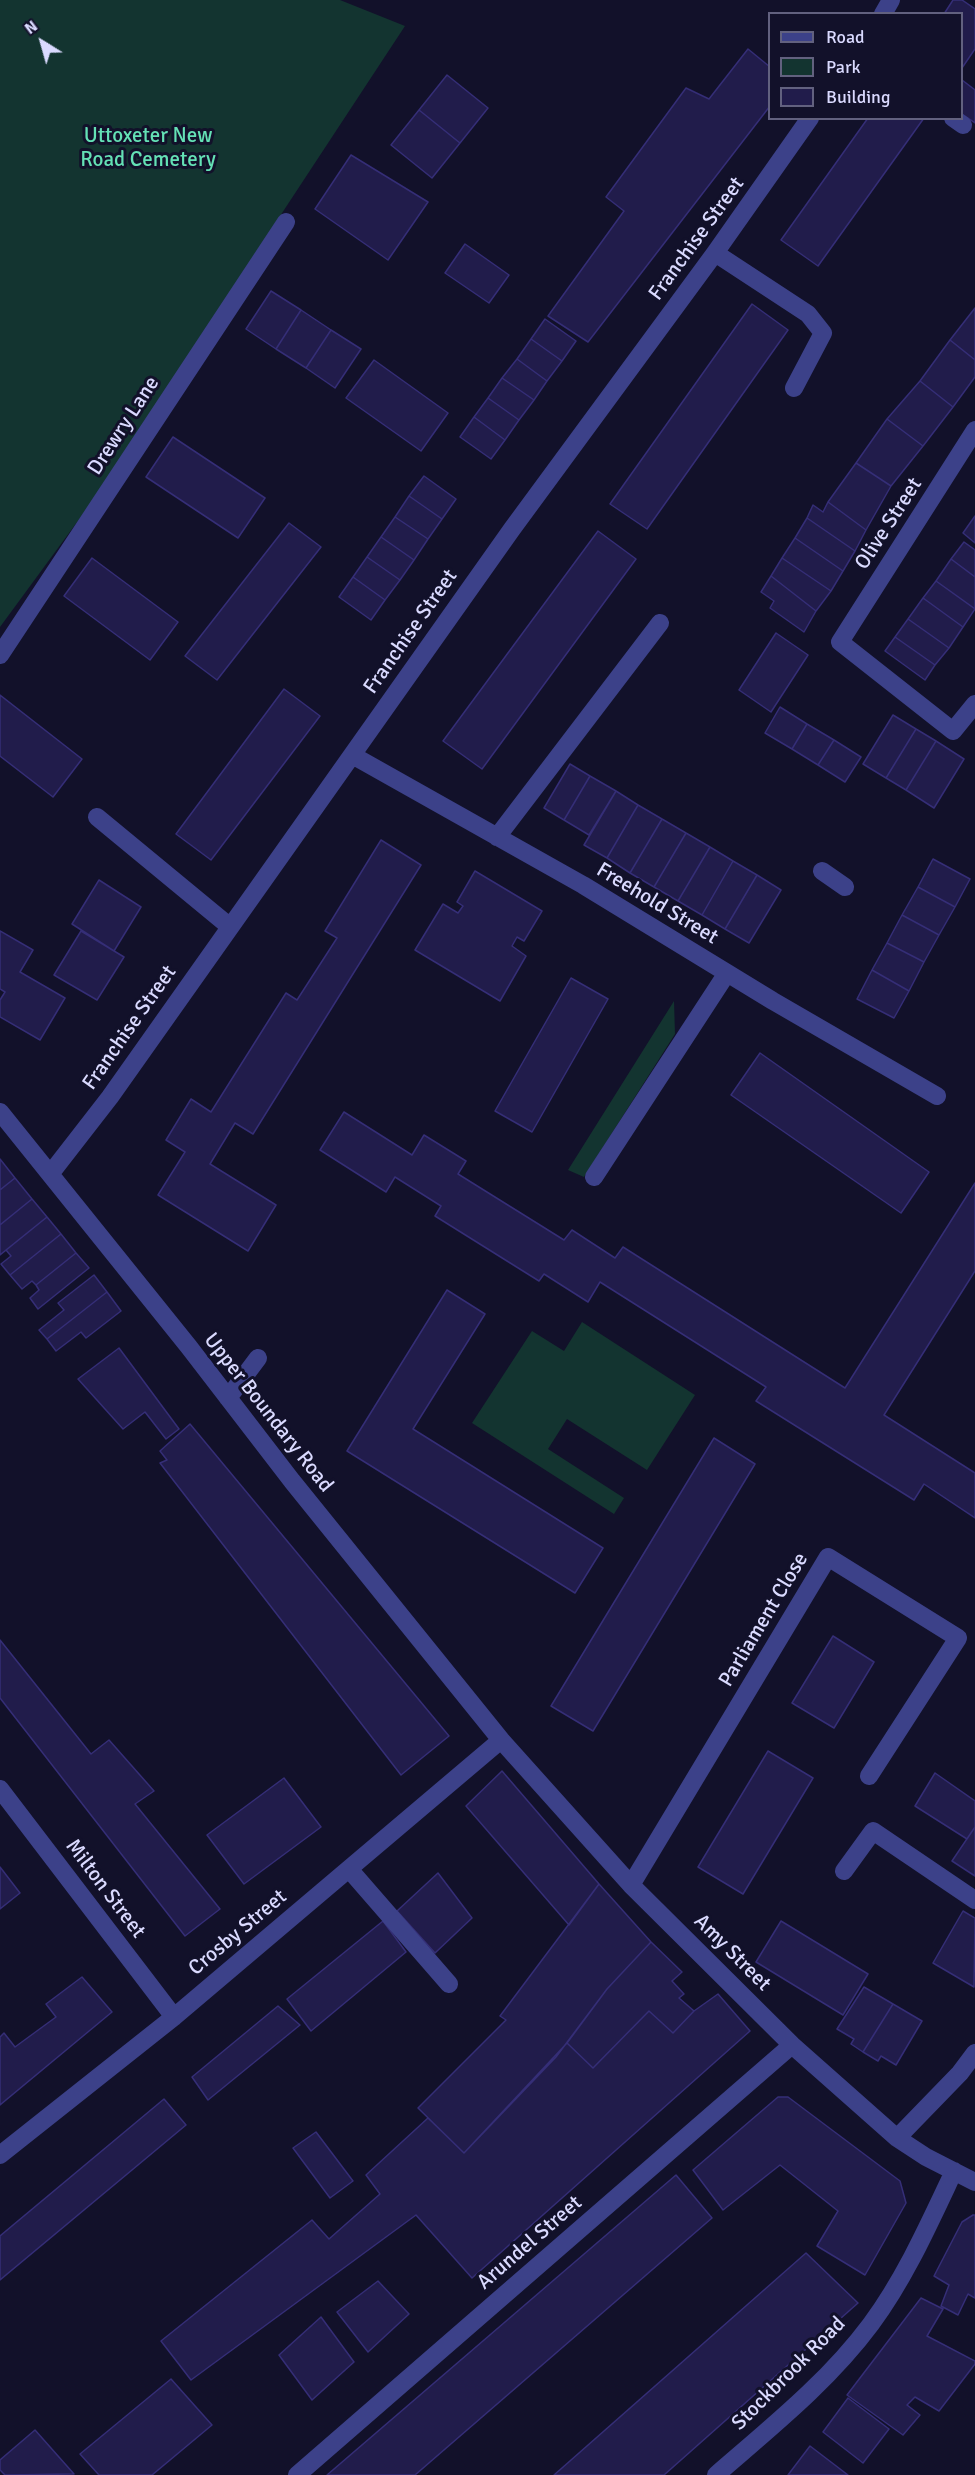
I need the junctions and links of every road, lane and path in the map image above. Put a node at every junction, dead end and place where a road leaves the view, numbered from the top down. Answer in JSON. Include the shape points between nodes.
{"nodes":[{"id":1,"x":809,"y":120,"type":"edge"},
{"id":2,"x":286,"y":222,"type":"dead end"},
{"id":3,"x":715,"y":253,"type":"junction"},
{"id":4,"x":794,"y":388,"type":"dead end"},
{"id":5,"x":975,"y":430,"type":"edge"},
{"id":6,"x":660,"y":623,"type":"dead end"},
{"id":7,"x":0,"y":655,"type":"edge"},
{"id":8,"x":975,"y":704,"type":"edge"},
{"id":9,"x":352,"y":755,"type":"junction"},
{"id":10,"x":98,"y":817,"type":"dead end"},
{"id":11,"x":497,"y":837,"type":"junction"},
{"id":12,"x":822,"y":871,"type":"dead end"},
{"id":13,"x":845,"y":887,"type":"dead end"},
{"id":14,"x":229,"y":926,"type":"junction"},
{"id":15,"x":727,"y":973,"type":"junction"},
{"id":16,"x":937,"y":1096,"type":"dead end"},
{"id":17,"x":0,"y":1112,"type":"edge"},
{"id":18,"x":51,"y":1173,"type":"junction"},
{"id":19,"x":594,"y":1177,"type":"dead end"},
{"id":20,"x":258,"y":1358,"type":"dead end"},
{"id":21,"x":228,"y":1398,"type":"junction"},
{"id":22,"x":501,"y":1740,"type":"junction"},
{"id":23,"x":869,"y":1776,"type":"dead end"},
{"id":24,"x":0,"y":1789,"type":"edge"},
{"id":25,"x":349,"y":1869,"type":"junction"},
{"id":26,"x":844,"y":1871,"type":"dead end"},
{"id":27,"x":631,"y":1885,"type":"junction"},
{"id":28,"x":975,"y":1900,"type":"edge"},
{"id":29,"x":449,"y":1984,"type":"dead end"},
{"id":30,"x":174,"y":2017,"type":"junction"},
{"id":31,"x":792,"y":2045,"type":"junction"},
{"id":32,"x":975,"y":2053,"type":"edge"},
{"id":33,"x":897,"y":2138,"type":"junction"},
{"id":34,"x":0,"y":2155,"type":"edge"},
{"id":35,"x":954,"y":2171,"type":"junction"},
{"id":36,"x":975,"y":2182,"type":"edge"},
{"id":37,"x":297,"y":2475,"type":"edge"},
{"id":38,"x":717,"y":2475,"type":"edge"}],
"edges":[{"from":1,"to":3,"type":"street","name":"Franchise Street"},
{"from":2,"to":7,"type":"street","name":"Drewry Lane"},
{"from":3,"to":4,"type":"street","via":[[808,314],[823,333]]},
{"from":3,"to":9,"type":"street","name":"Franchise Street"},
{"from":5,"to":8,"type":"street","name":"Olive Street","via":[[840,642],[952,731]]},
{"from":6,"to":11,"type":"street"},
{"from":9,"to":11,"type":"street","name":"Freehold Street"},
{"from":9,"to":14,"type":"street","name":"Franchise Street"},
{"from":10,"to":14,"type":"street"},
{"from":11,"to":15,"type":"street","name":"Freehold Street"},
{"from":12,"to":13,"type":"street"},
{"from":14,"to":18,"type":"street","name":"Franchise Street","via":[[126,1075]]},
{"from":15,"to":16,"type":"street","name":"Freehold Street"},
{"from":15,"to":19,"type":"street"},
{"from":17,"to":18,"type":"street","name":"Upper Boundary Road"},
{"from":18,"to":21,"type":"street","name":"Upper Boundary Road"},
{"from":20,"to":21,"type":"street"},
{"from":21,"to":22,"type":"street","name":"Upper Boundary Road"},
{"from":22,"to":25,"type":"street","name":"Crosby Street"},
{"from":22,"to":27,"type":"street","name":"Amy Street"},
{"from":23,"to":27,"type":"street","name":"Parliament Close","via":[[958,1638],[828,1557]]},
{"from":24,"to":30,"type":"street","name":"Milton Street"},
{"from":25,"to":29,"type":"street"},
{"from":25,"to":30,"type":"street","name":"Crosby Street"},
{"from":26,"to":28,"type":"street","via":[[873,1831]]},
{"from":27,"to":31,"type":"street","name":"Amy Street"},
{"from":30,"to":34,"type":"street","name":"Crosby Street"},
{"from":31,"to":33,"type":"street","name":"Amy Street"},
{"from":31,"to":37,"type":"street","name":"Arundel Street"},
{"from":32,"to":33,"type":"street"},
{"from":33,"to":35,"type":"street","name":"Amy Street"},
{"from":35,"to":36,"type":"street","name":"Amy Street"},
{"from":35,"to":38,"type":"street","name":"Stockbrook Road","via":[[915,2253],[871,2324],[794,2407]]}]}
